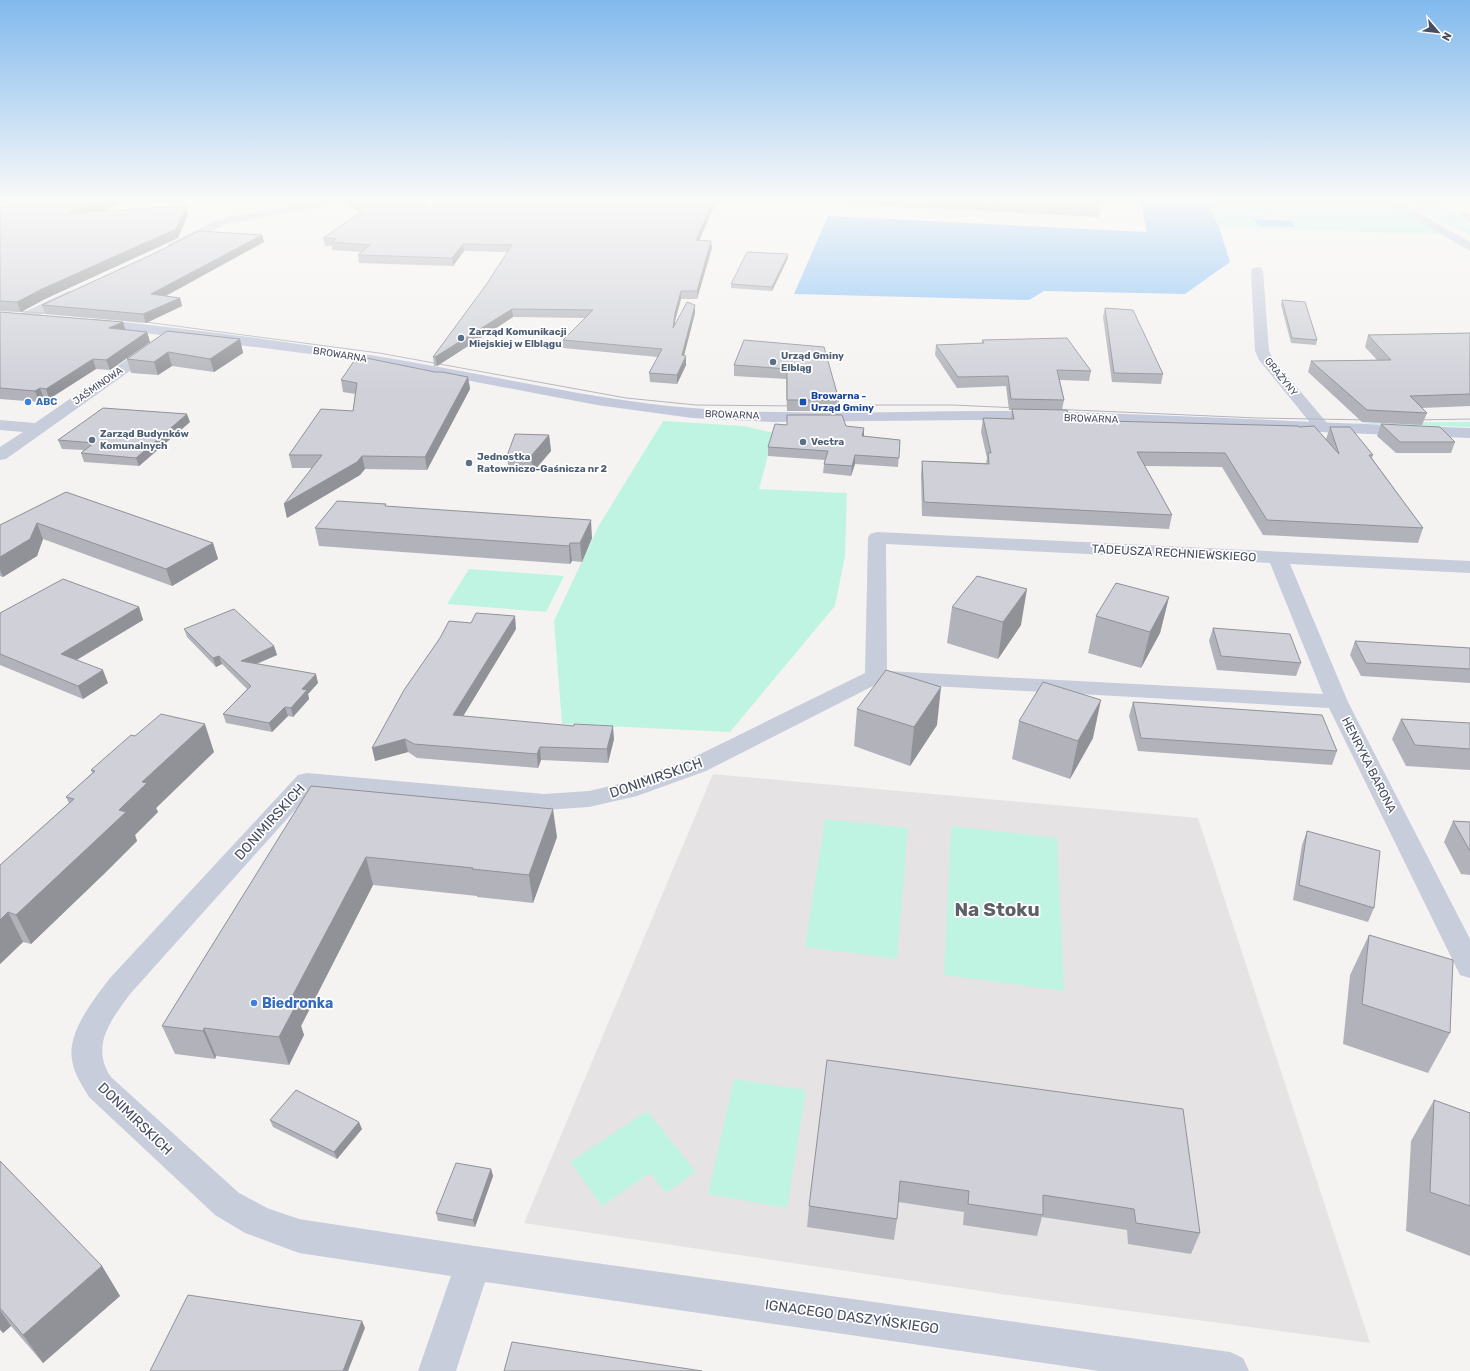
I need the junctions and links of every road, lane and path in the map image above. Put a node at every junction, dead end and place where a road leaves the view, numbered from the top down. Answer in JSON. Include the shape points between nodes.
{"nodes":[{"id":1,"x":1258,"y":271,"type":"dead end"},
{"id":2,"x":79,"y":291,"type":"edge"},
{"id":3,"x":19,"y":317,"type":"joint"},
{"id":4,"x":52,"y":319,"type":"edge"},
{"id":5,"x":79,"y":321,"type":"edge"},
{"id":6,"x":177,"y":332,"type":"junction"},
{"id":7,"x":0,"y":425,"type":"edge"},
{"id":8,"x":1322,"y":427,"type":"junction"},
{"id":9,"x":38,"y":428,"type":"junction"},
{"id":10,"x":1470,"y":433,"type":"edge"},
{"id":11,"x":0,"y":456,"type":"edge"},
{"id":12,"x":1278,"y":558,"type":"junction"},
{"id":13,"x":1470,"y":567,"type":"edge"},
{"id":14,"x":876,"y":676,"type":"junction"},
{"id":15,"x":1338,"y":702,"type":"junction"},
{"id":16,"x":1470,"y":967,"type":"edge"},
{"id":17,"x":474,"y":1263,"type":"junction"},
{"id":18,"x":437,"y":1371,"type":"edge"},
{"id":19,"x":1230,"y":1371,"type":"edge"}],
"edges":[{"from":1,"to":8,"type":"street","name":"GRAŻYNY","via":[[1262,351],[1266,360]]},
{"from":2,"to":3,"type":"street"},
{"from":3,"to":4,"type":"main road"},
{"from":5,"to":6,"type":"main road","name":"BROWARNA"},
{"from":6,"to":8,"type":"main road","name":"BROWARNA","via":[[334,354],[602,401],[692,413],[811,417],[1012,416]]},
{"from":6,"to":9,"type":"street","name":"JAŚMINOWA"},
{"from":7,"to":9,"type":"street"},
{"from":8,"to":10,"type":"main road","name":"BROWARNA"},
{"from":9,"to":11,"type":"street","name":"JAŚMINOWA"},
{"from":12,"to":13,"type":"street","name":"TADEUSZA RECHNIEWSKIEGO"},
{"from":12,"to":14,"type":"street","name":"TADEUSZA RECHNIEWSKIEGO","via":[[878,538]]},
{"from":12,"to":15,"type":"street","name":"HENRYKA BARONA"},
{"from":14,"to":15,"type":"street"},
{"from":14,"to":17,"type":"street","name":"DONIMIRSKICH","via":[[698,765],[628,790],[589,799],[544,802],[307,781],[120,986],[99,1015],[91,1032],[86,1059],[90,1072],[100,1087],[227,1204],[257,1222],[299,1236]]},
{"from":15,"to":16,"type":"street","name":"HENRYKA BARONA"},
{"from":17,"to":18,"type":"street"},
{"from":17,"to":19,"type":"street","name":"IGNACEGO DASZYŃSKIEGO"}]}
